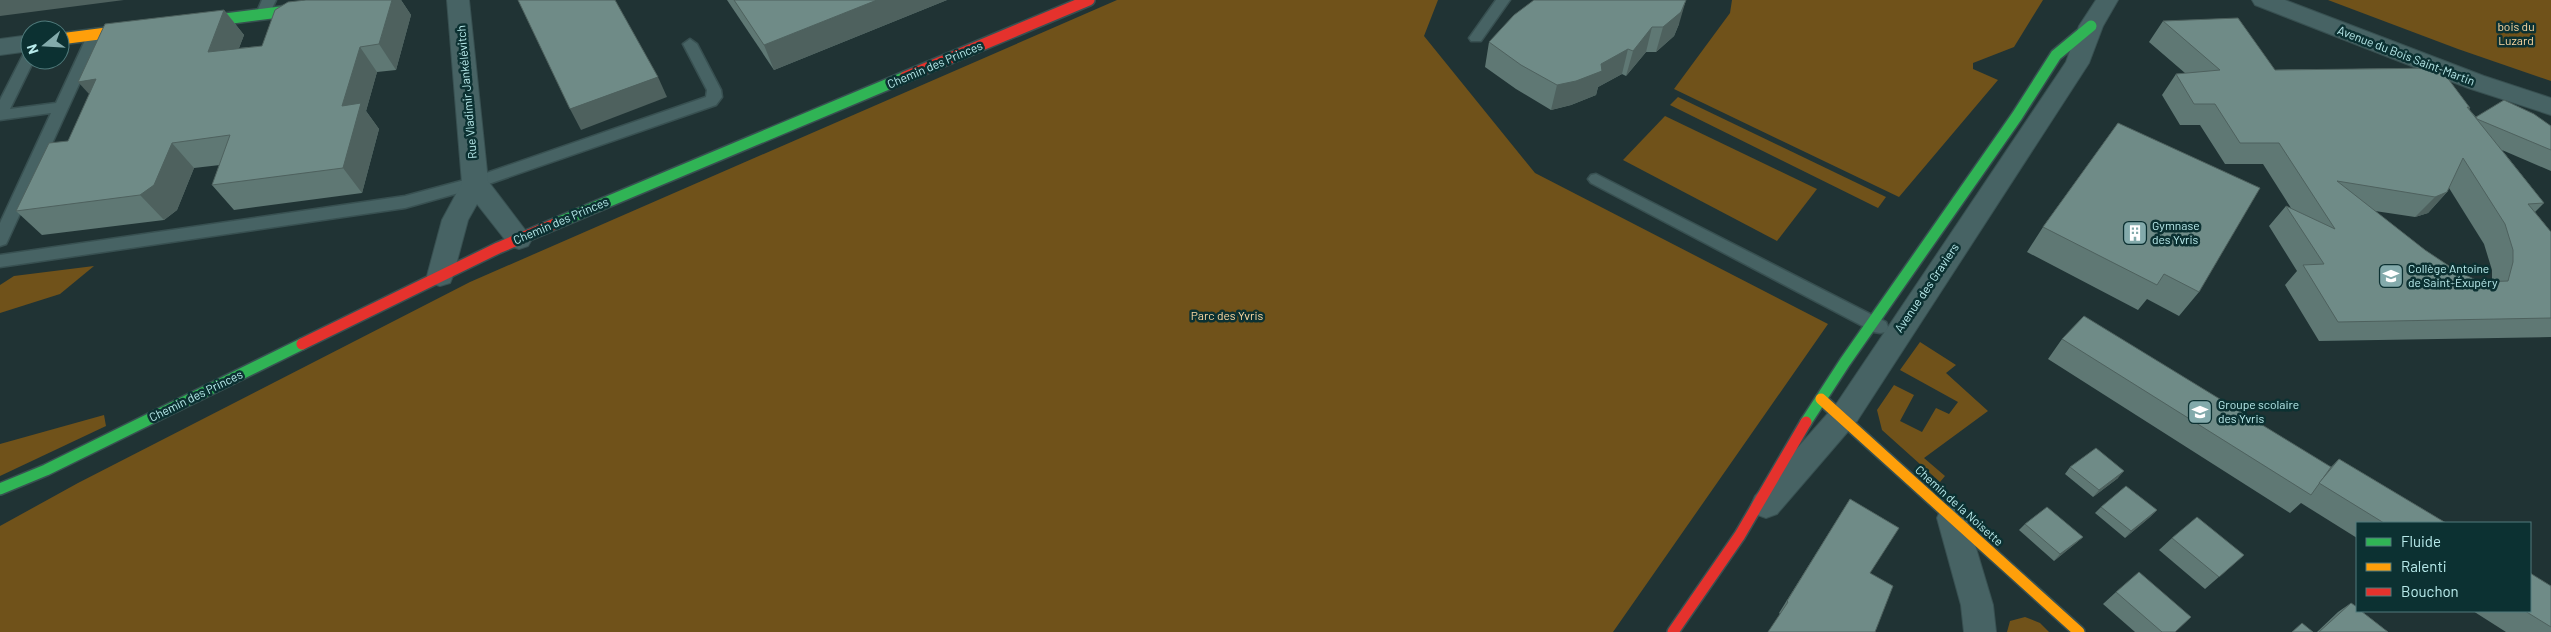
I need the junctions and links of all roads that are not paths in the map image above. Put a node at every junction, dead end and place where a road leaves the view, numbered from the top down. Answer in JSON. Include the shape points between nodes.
{"nodes":[{"id":1,"x":269,"y":0,"type":"edge"},
{"id":2,"x":375,"y":0,"type":"edge"},
{"id":3,"x":458,"y":0,"type":"edge"},
{"id":4,"x":1089,"y":0,"type":"edge"},
{"id":5,"x":1503,"y":0,"type":"edge"},
{"id":6,"x":2106,"y":0,"type":"edge"},
{"id":7,"x":2263,"y":0,"type":"edge"},
{"id":8,"x":263,"y":14,"type":"junction"},
{"id":9,"x":184,"y":24,"type":"edge"},
{"id":10,"x":2092,"y":26,"type":"junction"},
{"id":11,"x":155,"y":27,"type":"edge"},
{"id":12,"x":95,"y":34,"type":"junction"},
{"id":13,"x":70,"y":38,"type":"edge"},
{"id":14,"x":1476,"y":38,"type":"dead end"},
{"id":15,"x":20,"y":44,"type":"edge"},
{"id":16,"x":690,"y":44,"type":"dead end"},
{"id":17,"x":0,"y":47,"type":"edge"},
{"id":18,"x":22,"y":70,"type":"edge"},
{"id":19,"x":62,"y":107,"type":"junction"},
{"id":20,"x":2551,"y":107,"type":"edge"},
{"id":21,"x":0,"y":115,"type":"edge"},
{"id":22,"x":1596,"y":179,"type":"dead end"},
{"id":23,"x":475,"y":184,"type":"junction"},
{"id":24,"x":519,"y":239,"type":"junction"},
{"id":25,"x":0,"y":240,"type":"edge"},
{"id":26,"x":0,"y":261,"type":"edge"},
{"id":27,"x":440,"y":276,"type":"junction"},
{"id":28,"x":1872,"y":323,"type":"junction"},
{"id":29,"x":1896,"y":334,"type":"junction"},
{"id":30,"x":1821,"y":399,"type":"junction"},
{"id":31,"x":1842,"y":418,"type":"junction"},
{"id":32,"x":46,"y":470,"type":"junction"},
{"id":33,"x":0,"y":489,"type":"edge"},
{"id":34,"x":0,"y":500,"type":"edge"},
{"id":35,"x":1952,"y":518,"type":"junction"},
{"id":36,"x":1740,"y":535,"type":"junction"},
{"id":37,"x":1673,"y":632,"type":"edge"},
{"id":38,"x":1980,"y":632,"type":"edge"},
{"id":39,"x":2079,"y":632,"type":"edge"}],
"edges":[{"from":1,"to":8,"type":"lane"},
{"from":2,"to":8,"type":"street"},
{"from":3,"to":23,"type":"street","name":"Rue Vladimir Jankélévitch"},
{"from":4,"to":24,"type":"street","name":"Chemin des Princes"},
{"from":5,"to":14,"type":"lane"},
{"from":6,"to":10,"type":"street","name":"Avenue des Graviers"},
{"from":7,"to":20,"type":"street","name":"Avenue du Bois Saint-Martin","via":[[2476,82]]},
{"from":8,"to":9,"type":"street"},
{"from":10,"to":28,"type":"street","name":"Avenue des Graviers","via":[[2056,55]]},
{"from":10,"to":29,"type":"street","name":"Avenue des Graviers","via":[[2077,63]]},
{"from":11,"to":12,"type":"street"},
{"from":12,"to":13,"type":"street"},
{"from":12,"to":19,"type":"lane"},
{"from":15,"to":17,"type":"street"},
{"from":16,"to":23,"type":"lane","via":[[714,90],[715,96],[711,101]]},
{"from":18,"to":21,"type":"lane"},
{"from":19,"to":21,"type":"lane"},
{"from":19,"to":25,"type":"lane"},
{"from":22,"to":28,"type":"lane"},
{"from":23,"to":24,"type":"street"},
{"from":23,"to":26,"type":"lane","via":[[405,202]]},
{"from":23,"to":27,"type":"street","via":[[455,220]]},
{"from":24,"to":27,"type":"street","name":"Chemin des Princes"},
{"from":27,"to":32,"type":"street","name":"Chemin des Princes"},
{"from":28,"to":29,"type":"lane"},
{"from":28,"to":30,"type":"street","name":"Avenue des Graviers"},
{"from":29,"to":31,"type":"street","name":"Avenue des Graviers"},
{"from":30,"to":31,"type":"street","name":"Chemin de la Noisette"},
{"from":30,"to":36,"type":"street","name":"Avenue des Graviers"},
{"from":31,"to":35,"type":"street","name":"Chemin de la Noisette"},
{"from":31,"to":36,"type":"street","name":"Avenue des Graviers"},
{"from":32,"to":33,"type":"street","name":"Chemin des Princes"},
{"from":32,"to":34,"type":"street","name":"Chemin des Princes"},
{"from":35,"to":38,"type":"street","via":[[1976,605]]},
{"from":35,"to":39,"type":"street","name":"Chemin de la Noisette"},
{"from":36,"to":37,"type":"street","name":"Avenue des Graviers"}]}
